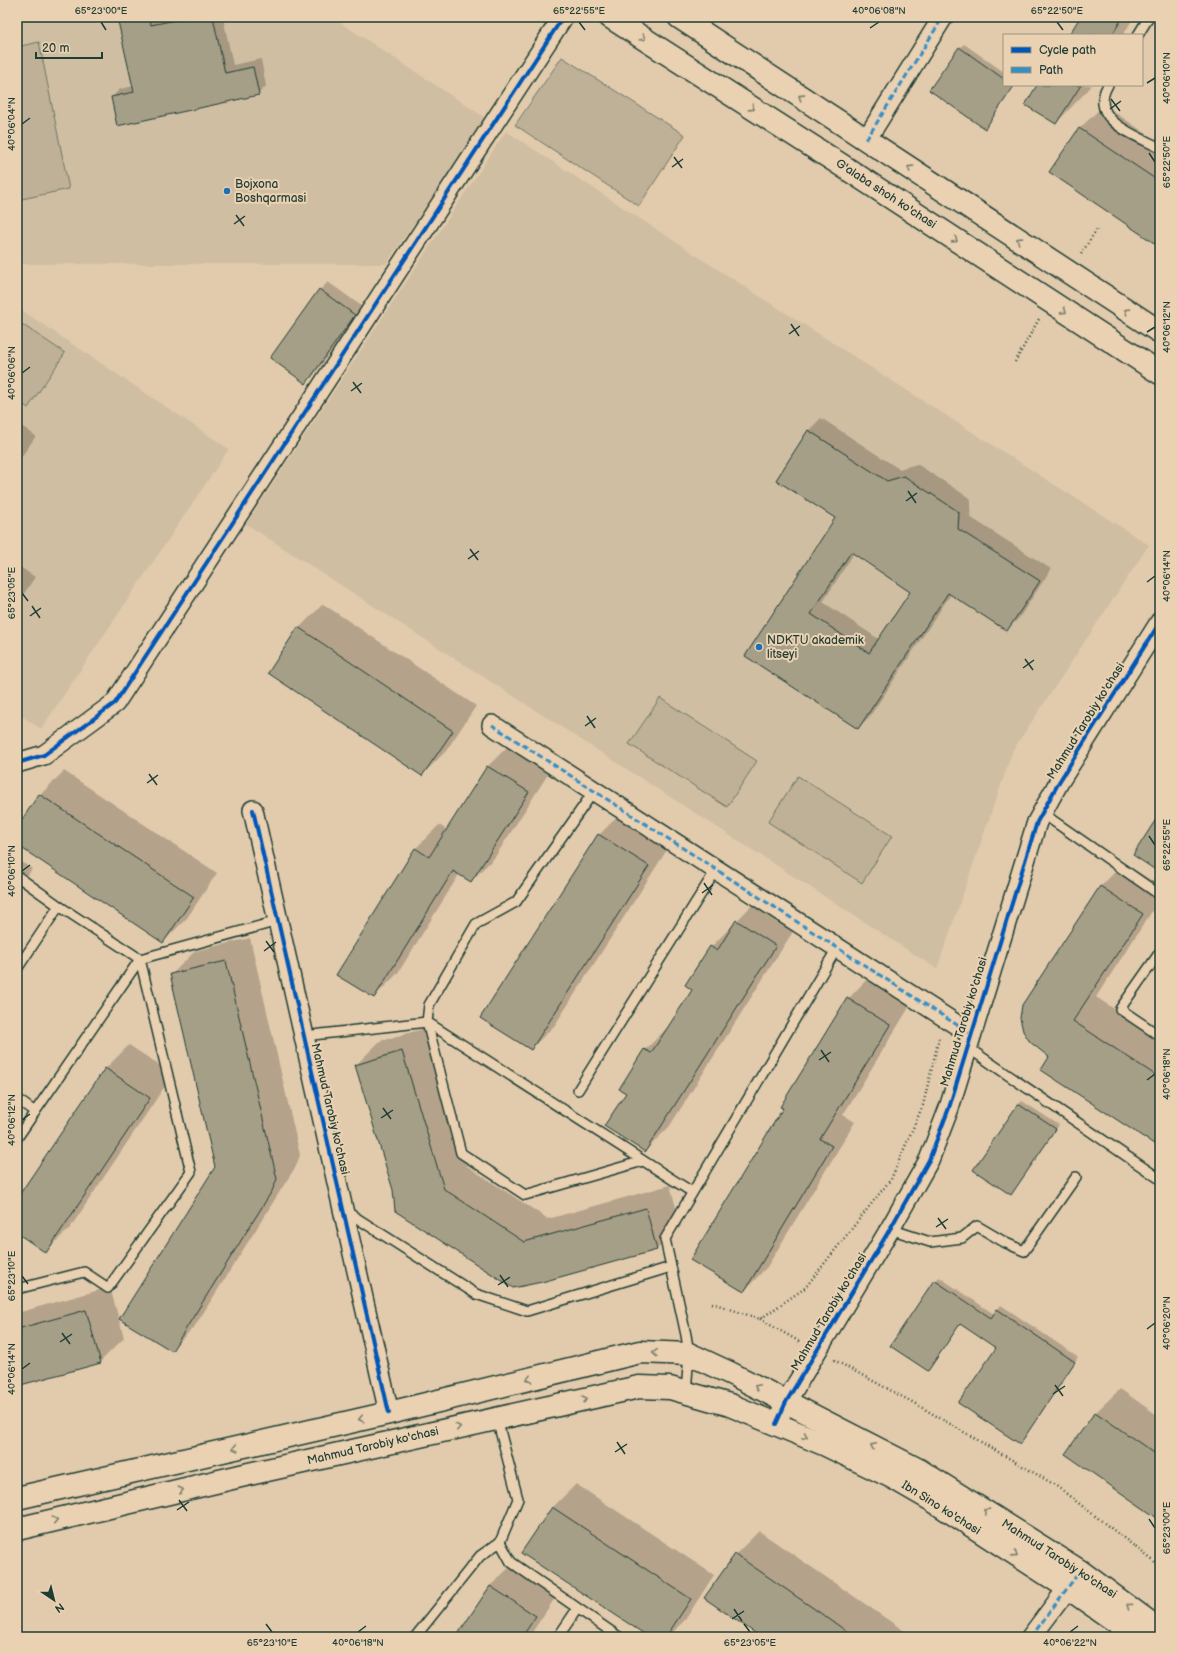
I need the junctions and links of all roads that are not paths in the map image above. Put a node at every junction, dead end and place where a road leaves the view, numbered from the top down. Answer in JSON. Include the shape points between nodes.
{"nodes":[{"id":1,"x":563,"y":17,"type":"edge"},
{"id":2,"x":610,"y":17,"type":"edge"},
{"id":3,"x":679,"y":17,"type":"edge"},
{"id":4,"x":943,"y":17,"type":"edge"},
{"id":5,"x":1149,"y":17,"type":"edge"},
{"id":6,"x":1139,"y":34,"type":"edge"},
{"id":7,"x":1107,"y":86,"type":"edge"},
{"id":8,"x":866,"y":140,"type":"junction"},
{"id":9,"x":1160,"y":148,"type":"edge"},
{"id":10,"x":1160,"y":332,"type":"edge"},
{"id":11,"x":1160,"y":373,"type":"edge"},
{"id":12,"x":1160,"y":622,"type":"edge"},
{"id":13,"x":492,"y":725,"type":"dead end"},
{"id":14,"x":17,"y":763,"type":"edge"},
{"id":15,"x":594,"y":791,"type":"junction"},
{"id":16,"x":253,"y":810,"type":"dead end"},
{"id":17,"x":1042,"y":813,"type":"junction"},
{"id":18,"x":716,"y":870,"type":"junction"},
{"id":19,"x":17,"y":876,"type":"edge"},
{"id":20,"x":1160,"y":895,"type":"edge"},
{"id":21,"x":59,"y":906,"type":"junction"},
{"id":22,"x":278,"y":921,"type":"junction"},
{"id":23,"x":837,"y":948,"type":"junction"},
{"id":24,"x":1160,"y":952,"type":"edge"},
{"id":25,"x":140,"y":959,"type":"junction"},
{"id":26,"x":17,"y":970,"type":"edge"},
{"id":27,"x":427,"y":1022,"type":"junction"},
{"id":28,"x":304,"y":1036,"type":"junction"},
{"id":29,"x":1160,"y":1036,"type":"edge"},
{"id":30,"x":969,"y":1040,"type":"junction"},
{"id":31,"x":578,"y":1090,"type":"dead end"},
{"id":32,"x":17,"y":1099,"type":"edge"},
{"id":33,"x":35,"y":1112,"type":"junction"},
{"id":34,"x":17,"y":1138,"type":"edge"},
{"id":35,"x":643,"y":1161,"type":"junction"},
{"id":36,"x":1076,"y":1177,"type":"dead end"},
{"id":37,"x":1160,"y":1179,"type":"edge"},
{"id":38,"x":692,"y":1192,"type":"junction"},
{"id":39,"x":343,"y":1210,"type":"junction"},
{"id":40,"x":890,"y":1228,"type":"junction"},
{"id":41,"x":671,"y":1267,"type":"junction"},
{"id":42,"x":17,"y":1289,"type":"edge"},
{"id":43,"x":689,"y":1354,"type":"junction"},
{"id":44,"x":686,"y":1392,"type":"junction"},
{"id":45,"x":786,"y":1402,"type":"junction"},
{"id":46,"x":730,"y":1405,"type":"joint"},
{"id":47,"x":388,"y":1412,"type":"junction"},
{"id":48,"x":497,"y":1419,"type":"junction"},
{"id":49,"x":776,"y":1424,"type":"junction"},
{"id":50,"x":17,"y":1498,"type":"edge"},
{"id":51,"x":17,"y":1529,"type":"edge"},
{"id":52,"x":500,"y":1542,"type":"junction"},
{"id":53,"x":1074,"y":1580,"type":"junction"},
{"id":54,"x":576,"y":1609,"type":"junction"},
{"id":55,"x":1160,"y":1630,"type":"edge"},
{"id":56,"x":415,"y":1637,"type":"edge"},
{"id":57,"x":558,"y":1637,"type":"edge"},
{"id":58,"x":619,"y":1637,"type":"edge"},
{"id":59,"x":1031,"y":1637,"type":"edge"},
{"id":60,"x":1138,"y":1637,"type":"edge"}],
"edges":[{"from":1,"to":14,"type":"street","via":[[115,703],[44,755]]},
{"from":2,"to":11,"type":"main road","name":"G'alaba shoh ko'chasi","one_way":true},
{"from":8,"to":3,"type":"main road","one_way":true},
{"from":4,"to":8,"type":"street"},
{"from":5,"to":6,"type":"lane"},
{"from":7,"to":9,"type":"lane","via":[[1102,94],[1103,110],[1112,122]]},
{"from":10,"to":8,"type":"main road","one_way":true},
{"from":12,"to":17,"type":"street","name":"Mahmud Tarobiy ko'chasi"},
{"from":13,"to":15,"type":"street"},
{"from":15,"to":18,"type":"street"},
{"from":15,"to":27,"type":"lane","via":[[516,902],[476,924],[429,1005]]},
{"from":16,"to":22,"type":"street","name":"Mahmud Tarobiy ko'chasi"},
{"from":17,"to":20,"type":"lane"},
{"from":17,"to":30,"type":"street","name":"Mahmud Tarobiy ko'chasi","via":[[1037,822]]},
{"from":18,"to":23,"type":"street"},
{"from":18,"to":31,"type":"lane"},
{"from":19,"to":21,"type":"lane"},
{"from":21,"to":25,"type":"lane"},
{"from":21,"to":26,"type":"lane"},
{"from":22,"to":25,"type":"lane"},
{"from":22,"to":28,"type":"street","name":"Mahmud Tarobiy ko'chasi"},
{"from":23,"to":30,"type":"street","via":[[944,1017]]},
{"from":23,"to":38,"type":"lane"},
{"from":24,"to":29,"type":"lane","via":[[1120,1010]]},
{"from":25,"to":33,"type":"lane"},
{"from":25,"to":42,"type":"lane","via":[[191,1172],[108,1288],[84,1272]]},
{"from":27,"to":28,"type":"lane"},
{"from":27,"to":35,"type":"lane"},
{"from":27,"to":35,"type":"lane","via":[[461,1153],[525,1195]]},
{"from":28,"to":39,"type":"street","name":"Mahmud Tarobiy ko'chasi"},
{"from":30,"to":37,"type":"lane"},
{"from":30,"to":40,"type":"street","name":"Mahmud Tarobiy ko'chasi","via":[[949,1108],[929,1160]]},
{"from":32,"to":33,"type":"lane"},
{"from":33,"to":34,"type":"lane"},
{"from":35,"to":38,"type":"lane"},
{"from":36,"to":40,"type":"lane","via":[[1024,1251],[976,1226],[962,1238],[930,1242]]},
{"from":38,"to":41,"type":"lane","via":[[665,1239]]},
{"from":39,"to":41,"type":"lane","via":[[476,1294],[527,1311]]},
{"from":39,"to":47,"type":"street","name":"Mahmud Tarobiy ko'chasi"},
{"from":40,"to":45,"type":"street","name":"Mahmud Tarobiy ko'chasi"},
{"from":41,"to":43,"type":"lane"},
{"from":43,"to":44,"type":"lane"},
{"from":45,"to":43,"type":"main road","name":"Mahmud Tarobiy ko'chasi","one_way":true},
{"from":43,"to":47,"type":"main road","name":"Mahmud Tarobiy ko'chasi","one_way":true,"via":[[640,1352]]},
{"from":44,"to":46,"type":"main road","name":"Mahmud Tarobiy ko'chasi"},
{"from":48,"to":44,"type":"main road","name":"Mahmud Tarobiy ko'chasi","one_way":true,"via":[[639,1387],[670,1388]]},
{"from":45,"to":49,"type":"street","name":"Mahmud Tarobiy ko'chasi"},
{"from":53,"to":45,"type":"main road","name":"Mahmud Tarobiy ko'chasi","one_way":true,"via":[[919,1470]]},
{"from":46,"to":49,"type":"main road","name":"Ibn Sino ko'chasi"},
{"from":47,"to":50,"type":"main road","name":"Mahmud Tarobiy ko'chasi","one_way":true},
{"from":51,"to":48,"type":"main road","name":"Mahmud Tarobiy ko'chasi","one_way":true},
{"from":48,"to":52,"type":"lane","via":[[518,1499]]},
{"from":49,"to":53,"type":"main road","name":"Ibn Sino ko'chasi","one_way":true,"via":[[890,1476]]},
{"from":52,"to":54,"type":"lane","via":[[511,1562]]},
{"from":52,"to":56,"type":"lane","via":[[480,1556]]},
{"from":55,"to":53,"type":"main road","name":"Mahmud Tarobiy ko'chasi","one_way":true},
{"from":53,"to":59,"type":"street"},
{"from":53,"to":60,"type":"main road","name":"Ibn Sino ko'chasi"},
{"from":54,"to":57,"type":"lane"},
{"from":54,"to":58,"type":"lane"}]}
